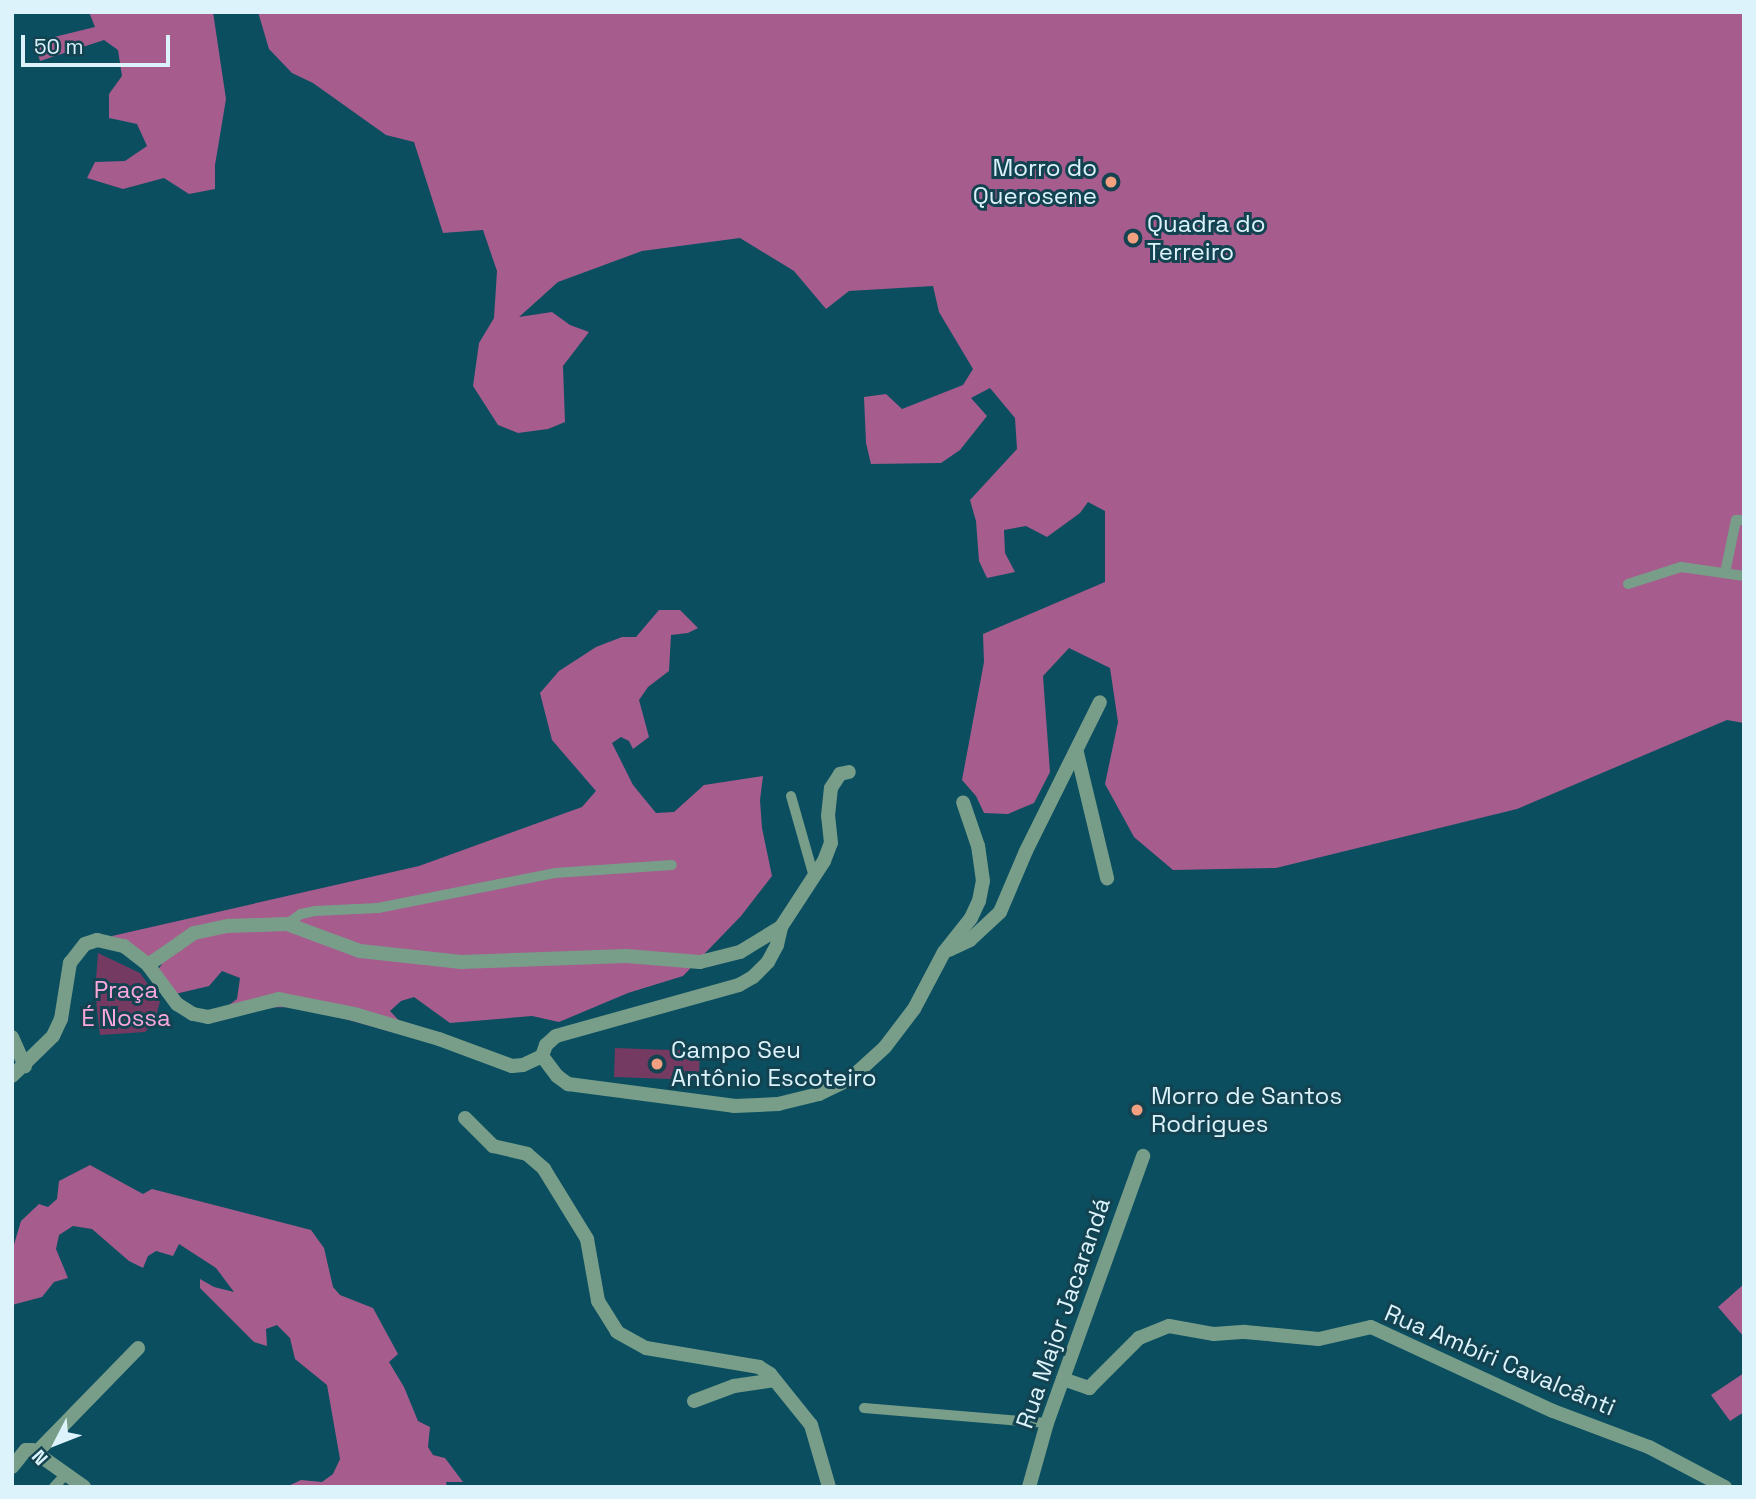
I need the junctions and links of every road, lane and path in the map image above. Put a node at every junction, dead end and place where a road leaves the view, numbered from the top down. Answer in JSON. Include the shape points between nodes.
{"nodes":[{"id":1,"x":1744,"y":520,"type":"edge"},
{"id":2,"x":1725,"y":573,"type":"junction"},
{"id":3,"x":1744,"y":576,"type":"edge"},
{"id":4,"x":1628,"y":584,"type":"dead end"},
{"id":5,"x":1100,"y":702,"type":"dead end"},
{"id":6,"x":1077,"y":752,"type":"junction"},
{"id":7,"x":849,"y":772,"type":"dead end"},
{"id":8,"x":791,"y":796,"type":"dead end"},
{"id":9,"x":963,"y":802,"type":"dead end"},
{"id":10,"x":672,"y":865,"type":"dead end"},
{"id":11,"x":814,"y":877,"type":"junction"},
{"id":12,"x":1107,"y":878,"type":"dead end"},
{"id":13,"x":287,"y":924,"type":"junction"},
{"id":14,"x":780,"y":927,"type":"junction"},
{"id":15,"x":944,"y":952,"type":"junction"},
{"id":16,"x":148,"y":965,"type":"junction"},
{"id":17,"x":12,"y":1037,"type":"edge"},
{"id":18,"x":542,"y":1056,"type":"junction"},
{"id":19,"x":25,"y":1066,"type":"junction"},
{"id":20,"x":12,"y":1076,"type":"edge"},
{"id":21,"x":465,"y":1118,"type":"dead end"},
{"id":22,"x":1143,"y":1156,"type":"dead end"},
{"id":23,"x":138,"y":1348,"type":"dead end"},
{"id":24,"x":1063,"y":1379,"type":"junction"},
{"id":25,"x":775,"y":1380,"type":"junction"},
{"id":26,"x":694,"y":1401,"type":"dead end"},
{"id":27,"x":863,"y":1408,"type":"dead end"},
{"id":28,"x":1047,"y":1423,"type":"junction"},
{"id":29,"x":37,"y":1452,"type":"junction"},
{"id":30,"x":12,"y":1468,"type":"edge"},
{"id":31,"x":67,"y":1473,"type":"junction"},
{"id":32,"x":54,"y":1487,"type":"edge"},
{"id":33,"x":84,"y":1487,"type":"edge"},
{"id":34,"x":829,"y":1487,"type":"edge"},
{"id":35,"x":1029,"y":1487,"type":"edge"},
{"id":36,"x":1726,"y":1487,"type":"edge"}],
"edges":[{"from":1,"to":2,"type":"lane","via":[[1736,520]]},
{"from":2,"to":3,"type":"lane"},
{"from":2,"to":4,"type":"lane","via":[[1681,567]]},
{"from":5,"to":6,"type":"street"},
{"from":6,"to":12,"type":"street"},
{"from":6,"to":15,"type":"street","via":[[1000,912],[970,940]]},
{"from":7,"to":11,"type":"street","via":[[840,774],[831,788],[831,844]]},
{"from":8,"to":11,"type":"lane"},
{"from":9,"to":15,"type":"street","via":[[978,846],[983,880],[971,918]]},
{"from":10,"to":13,"type":"lane","via":[[555,873],[378,908],[314,911]]},
{"from":11,"to":14,"type":"street"},
{"from":13,"to":14,"type":"street","via":[[360,951],[461,961],[626,956],[700,961],[740,952]]},
{"from":13,"to":16,"type":"street","via":[[228,926],[194,933]]},
{"from":14,"to":18,"type":"street","via":[[768,962],[739,985],[556,1036],[545,1045]]},
{"from":15,"to":18,"type":"street","via":[[914,1009],[885,1047],[850,1079],[819,1094],[778,1104],[734,1106],[568,1084]]},
{"from":16,"to":18,"type":"street","via":[[164,989],[192,1014],[208,1017],[279,999],[354,1014],[512,1066]]},
{"from":16,"to":19,"type":"street","via":[[113,941],[85,944],[70,963],[61,1019],[53,1037]]},
{"from":17,"to":19,"type":"street"},
{"from":19,"to":20,"type":"street"},
{"from":21,"to":25,"type":"street","via":[[493,1146],[527,1154],[544,1169],[587,1240],[598,1301],[618,1332],[646,1348],[759,1367]]},
{"from":22,"to":24,"type":"street","name":"Rua Major Jacarandá"},
{"from":23,"to":29,"type":"street"},
{"from":24,"to":28,"type":"street","name":"Rua Major Jacarandá"},
{"from":24,"to":36,"type":"street","name":"Rua Ambíri Cavalcânti","via":[[1089,1388],[1139,1338],[1169,1325],[1214,1334],[1319,1339],[1371,1327],[1553,1411],[1649,1447]]},
{"from":25,"to":26,"type":"street","via":[[734,1386]]},
{"from":25,"to":34,"type":"street","via":[[811,1425]]},
{"from":27,"to":28,"type":"lane"},
{"from":28,"to":35,"type":"street","name":"Rua Major Jacarandá"},
{"from":29,"to":30,"type":"street","via":[[26,1450]]},
{"from":29,"to":31,"type":"street"},
{"from":31,"to":32,"type":"lane"},
{"from":31,"to":33,"type":"street"}]}
